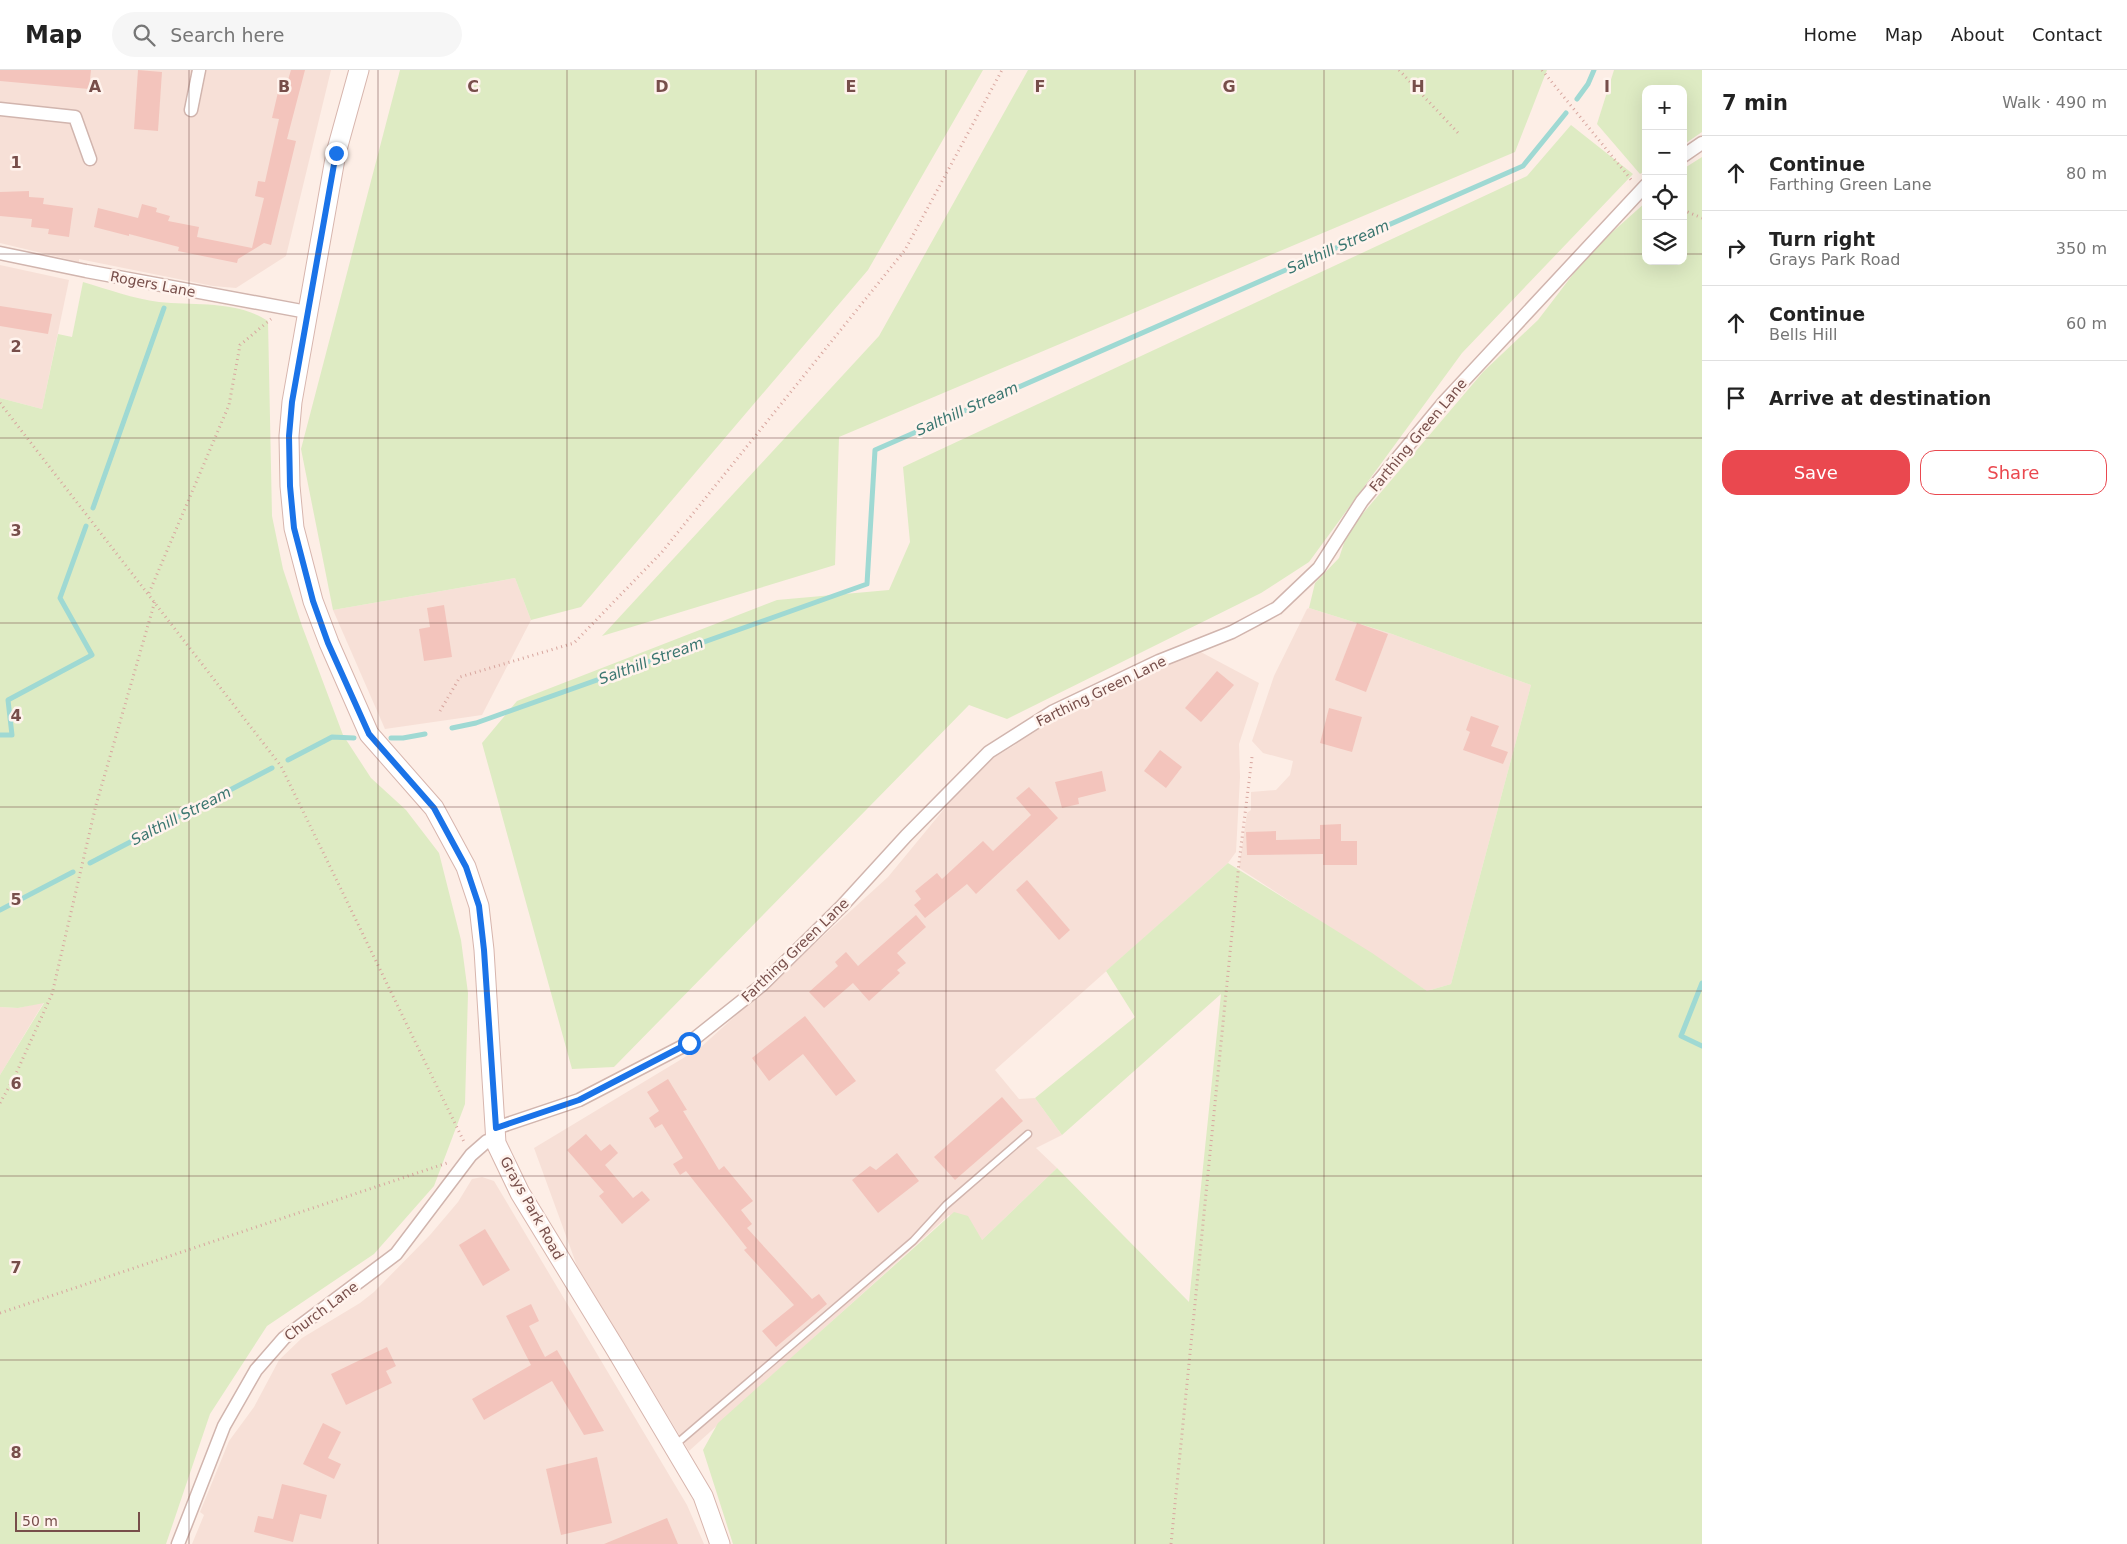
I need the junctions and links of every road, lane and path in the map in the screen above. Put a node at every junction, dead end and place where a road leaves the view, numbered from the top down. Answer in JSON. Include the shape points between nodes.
{"nodes":[{"id":1,"x":200,"y":70,"type":"edge"},
{"id":2,"x":359,"y":70,"type":"edge"},
{"id":3,"x":1002,"y":70,"type":"edge"},
{"id":4,"x":1399,"y":70,"type":"edge"},
{"id":5,"x":1542,"y":70,"type":"edge"},
{"id":6,"x":0,"y":109,"type":"edge"},
{"id":7,"x":191,"y":110,"type":"dead end"},
{"id":8,"x":1460,"y":135,"type":"dead end"},
{"id":9,"x":1702,"y":143,"type":"edge"},
{"id":10,"x":1687,"y":153,"type":"edge"},
{"id":11,"x":90,"y":159,"type":"dead end"},
{"id":12,"x":1642,"y":187,"type":"edge"},
{"id":13,"x":1642,"y":189,"type":"edge"},
{"id":14,"x":1687,"y":212,"type":"edge"},
{"id":15,"x":1702,"y":218,"type":"edge"},
{"id":16,"x":0,"y":253,"type":"edge"},
{"id":17,"x":282,"y":308,"type":"junction"},
{"id":18,"x":307,"y":312,"type":"junction"},
{"id":19,"x":0,"y":403,"type":"edge"},
{"id":20,"x":149,"y":593,"type":"junction"},
{"id":21,"x":155,"y":601,"type":"junction"},
{"id":22,"x":440,"y":711,"type":"dead end"},
{"id":23,"x":1252,"y":757,"type":"dead end"},
{"id":24,"x":0,"y":1103,"type":"edge"},
{"id":25,"x":1028,"y":1134,"type":"dead end"},
{"id":26,"x":496,"y":1135,"type":"junction"},
{"id":27,"x":471,"y":1155,"type":"junction"},
{"id":28,"x":0,"y":1313,"type":"edge"},
{"id":29,"x":674,"y":1446,"type":"junction"},
{"id":30,"x":178,"y":1544,"type":"edge"},
{"id":31,"x":720,"y":1544,"type":"edge"},
{"id":32,"x":1171,"y":1544,"type":"edge"}],
"edges":[{"from":1,"to":7,"type":"street"},
{"from":2,"to":18,"type":"main road","name":"Grays Park Road","via":[[336,153]]},
{"from":3,"to":22,"type":"path","via":[[905,250],[662,552],[574,643],[460,677]]},
{"from":4,"to":8,"type":"path"},
{"from":5,"to":12,"type":"path"},
{"from":6,"to":11,"type":"street","via":[[75,117]]},
{"from":9,"to":10,"type":"street"},
{"from":13,"to":26,"type":"street","name":"Farthing Green Lane","via":[[1444,402],[1362,502],[1319,568],[1277,608],[1232,632],[1159,661],[1052,712],[989,752],[775,972],[689,1043],[579,1100]]},
{"from":14,"to":15,"type":"path"},
{"from":16,"to":17,"type":"street","name":"Rogers Lane"},
{"from":17,"to":18,"type":"street","name":"Rogers Lane"},
{"from":17,"to":20,"type":"path","via":[[240,345],[229,405]]},
{"from":18,"to":26,"type":"main road","name":"Grays Park Road","via":[[289,436],[294,528],[328,643],[369,734],[434,808],[466,867],[479,906]]},
{"from":19,"to":20,"type":"path"},
{"from":20,"to":21,"type":"path"},
{"from":21,"to":24,"type":"path","via":[[96,805],[52,994]]},
{"from":21,"to":27,"type":"path","via":[[281,766]]},
{"from":23,"to":32,"type":"path"},
{"from":25,"to":29,"type":"lane","via":[[946,1205],[913,1241]]},
{"from":26,"to":27,"type":"street","name":"Church Lane"},
{"from":26,"to":29,"type":"main road","name":"Grays Park Road","via":[[520,1193]]},
{"from":27,"to":28,"type":"path"},
{"from":27,"to":30,"type":"street","name":"Church Lane","via":[[396,1254],[284,1338],[256,1370],[224,1426]]},
{"from":29,"to":31,"type":"main road","name":"Grays Park Road","via":[[703,1496]]}]}
